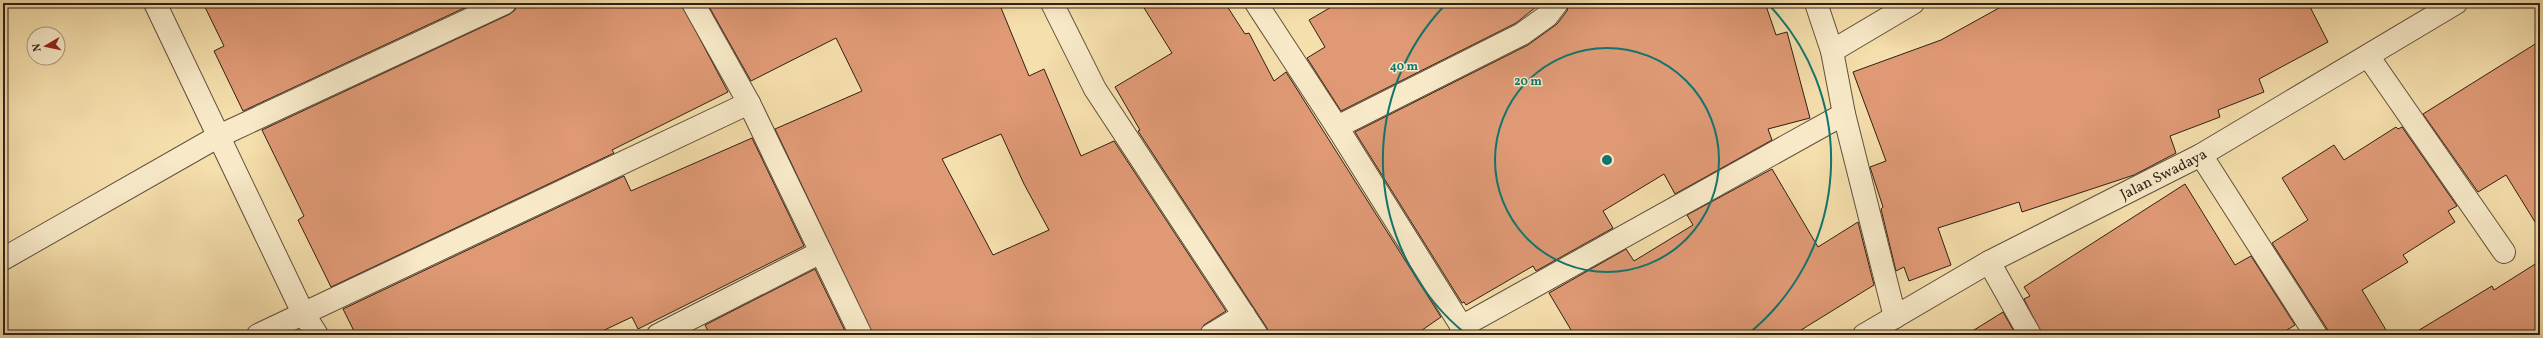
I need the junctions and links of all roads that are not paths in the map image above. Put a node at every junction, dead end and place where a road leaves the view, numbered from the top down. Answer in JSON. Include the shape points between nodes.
{"nodes":[{"id":1,"x":155,"y":3,"type":"edge"},
{"id":2,"x":505,"y":3,"type":"edge"},
{"id":3,"x":693,"y":3,"type":"edge"},
{"id":4,"x":1052,"y":3,"type":"edge"},
{"id":5,"x":1256,"y":3,"type":"edge"},
{"id":6,"x":1557,"y":3,"type":"edge"},
{"id":7,"x":1816,"y":3,"type":"edge"},
{"id":8,"x":1913,"y":3,"type":"edge"},
{"id":9,"x":2456,"y":3,"type":"edge"},
{"id":10,"x":1832,"y":52,"type":"junction"},
{"id":11,"x":2368,"y":56,"type":"junction"},
{"id":12,"x":749,"y":103,"type":"junction"},
{"id":13,"x":1844,"y":114,"type":"junction"},
{"id":14,"x":1338,"y":127,"type":"junction"},
{"id":15,"x":219,"y":136,"type":"junction"},
{"id":16,"x":2201,"y":156,"type":"junction"},
{"id":17,"x":821,"y":252,"type":"junction"},
{"id":18,"x":2504,"y":252,"type":"dead end"},
{"id":19,"x":3,"y":259,"type":"edge"},
{"id":20,"x":1989,"y":262,"type":"junction"},
{"id":21,"x":303,"y":313,"type":"junction"},
{"id":22,"x":1244,"y":315,"type":"junction"},
{"id":23,"x":1894,"y":317,"type":"junction"},
{"id":24,"x":1464,"y":331,"type":"edge"},
{"id":25,"x":258,"y":335,"type":"edge"},
{"id":26,"x":317,"y":335,"type":"edge"},
{"id":27,"x":658,"y":335,"type":"edge"},
{"id":28,"x":861,"y":335,"type":"edge"},
{"id":29,"x":1211,"y":335,"type":"edge"},
{"id":30,"x":1258,"y":335,"type":"edge"},
{"id":31,"x":1864,"y":335,"type":"edge"},
{"id":32,"x":2030,"y":335,"type":"edge"},
{"id":33,"x":2316,"y":335,"type":"edge"}],
"edges":[{"from":1,"to":15,"type":"street"},
{"from":2,"to":15,"type":"street"},
{"from":3,"to":12,"type":"street"},
{"from":4,"to":22,"type":"street","via":[[1095,89]]},
{"from":5,"to":14,"type":"street"},
{"from":6,"to":14,"type":"street","via":[[1547,16],[1522,34]]},
{"from":7,"to":10,"type":"street"},
{"from":8,"to":10,"type":"street"},
{"from":9,"to":11,"type":"street","name":"Jalan Swadaya"},
{"from":10,"to":13,"type":"street"},
{"from":11,"to":16,"type":"street","name":"Jalan Swadaya"},
{"from":11,"to":18,"type":"street"},
{"from":12,"to":17,"type":"street"},
{"from":12,"to":21,"type":"street"},
{"from":13,"to":23,"type":"street"},
{"from":13,"to":24,"type":"street"},
{"from":14,"to":24,"type":"street"},
{"from":15,"to":19,"type":"street"},
{"from":15,"to":21,"type":"street"},
{"from":16,"to":20,"type":"street","name":"Jalan Swadaya"},
{"from":16,"to":33,"type":"street"},
{"from":17,"to":27,"type":"street"},
{"from":17,"to":28,"type":"street"},
{"from":20,"to":23,"type":"street","name":"Jalan Swadaya"},
{"from":20,"to":32,"type":"street"},
{"from":21,"to":25,"type":"street"},
{"from":21,"to":26,"type":"street"},
{"from":22,"to":29,"type":"street"},
{"from":22,"to":30,"type":"street"},
{"from":23,"to":31,"type":"street","name":"Jalan Swadaya"}]}
